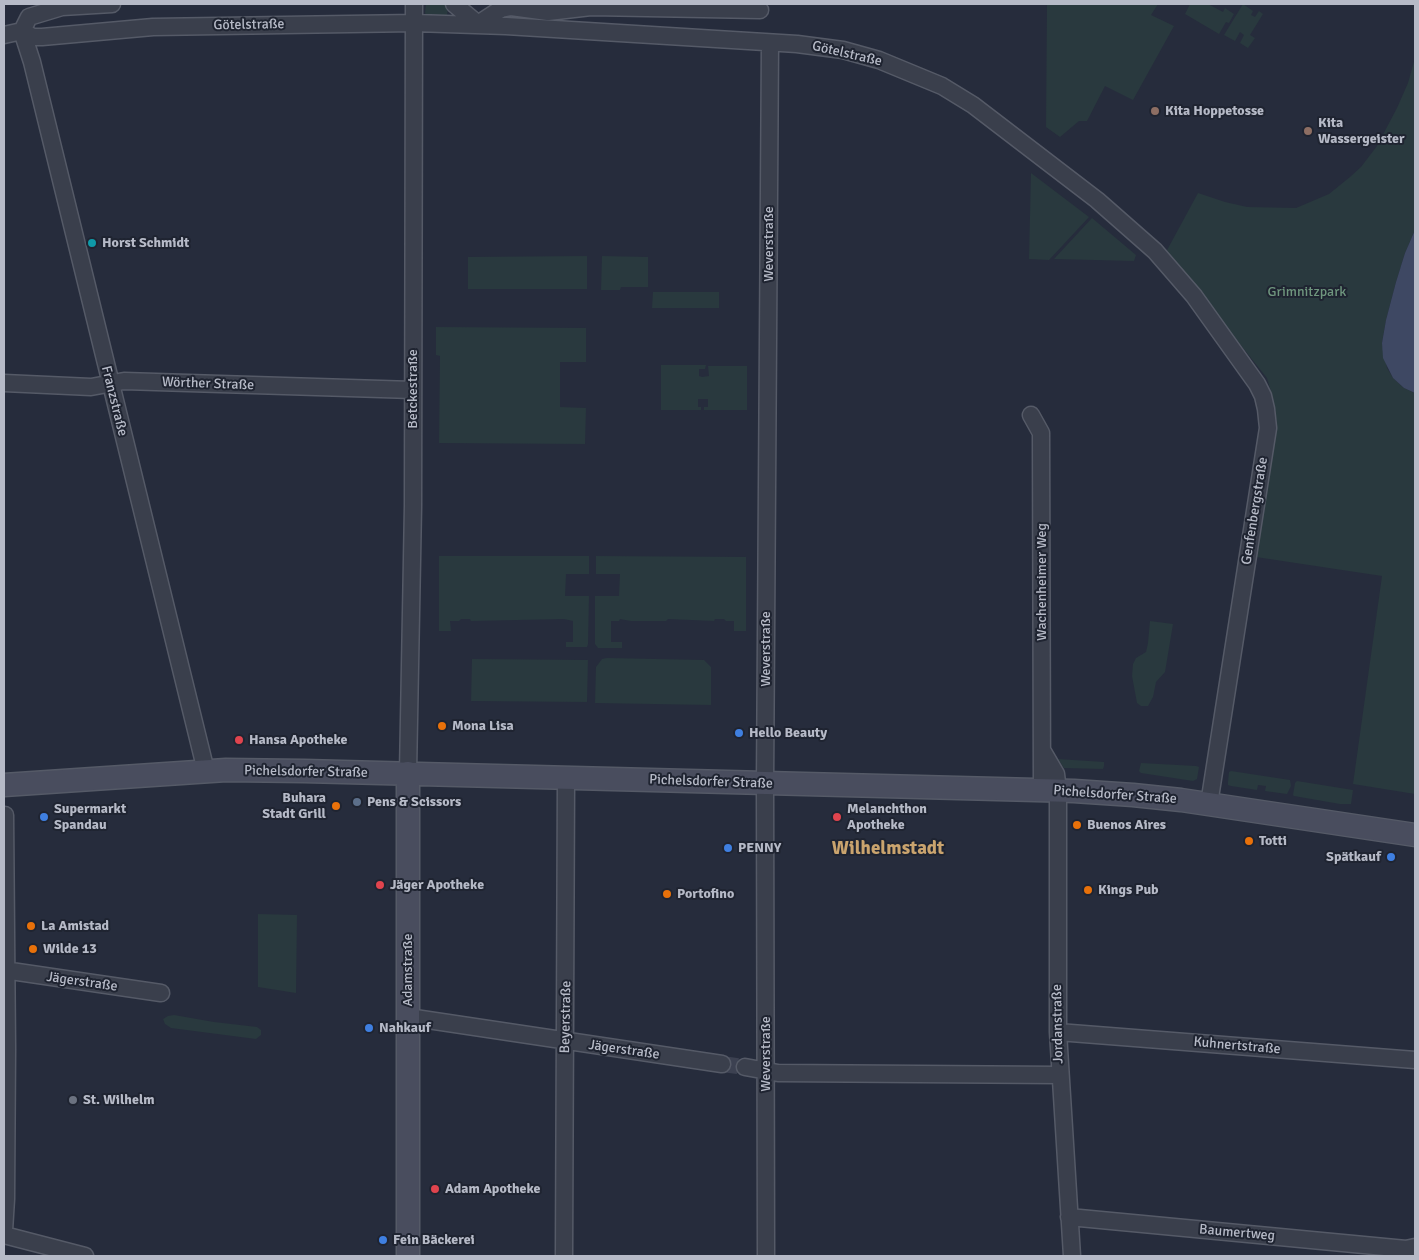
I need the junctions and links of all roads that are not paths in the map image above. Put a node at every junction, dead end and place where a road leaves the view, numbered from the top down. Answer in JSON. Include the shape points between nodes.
{"nodes":[{"id":1,"x":112,"y":4,"type":"edge"},
{"id":2,"x":414,"y":4,"type":"edge"},
{"id":3,"x":454,"y":4,"type":"edge"},
{"id":4,"x":760,"y":10,"type":"dead end"},
{"id":5,"x":415,"y":23,"type":"junction"},
{"id":6,"x":478,"y":24,"type":"junction"},
{"id":7,"x":22,"y":31,"type":"junction"},
{"id":8,"x":4,"y":35,"type":"edge"},
{"id":9,"x":770,"y":43,"type":"junction"},
{"id":10,"x":1155,"y":251,"type":"joint"},
{"id":11,"x":4,"y":383,"type":"edge"},
{"id":12,"x":110,"y":383,"type":"junction"},
{"id":13,"x":413,"y":390,"type":"junction"},
{"id":14,"x":1032,"y":415,"type":"dead end"},
{"id":15,"x":206,"y":770,"type":"junction"},
{"id":16,"x":408,"y":774,"type":"junction"},
{"id":17,"x":566,"y":778,"type":"junction"},
{"id":18,"x":765,"y":783,"type":"junction"},
{"id":19,"x":4,"y":785,"type":"edge"},
{"id":20,"x":1050,"y":790,"type":"junction"},
{"id":21,"x":1209,"y":804,"type":"junction"},
{"id":22,"x":5,"y":816,"type":"dead end"},
{"id":23,"x":1415,"y":835,"type":"edge"},
{"id":24,"x":6,"y":971,"type":"edge"},
{"id":25,"x":161,"y":993,"type":"dead end"},
{"id":26,"x":408,"y":1017,"type":"junction"},
{"id":27,"x":1058,"y":1032,"type":"junction"},
{"id":28,"x":565,"y":1041,"type":"junction"},
{"id":29,"x":1415,"y":1060,"type":"edge"},
{"id":30,"x":722,"y":1064,"type":"tunnel mouth"},
{"id":31,"x":745,"y":1067,"type":"tunnel mouth"},
{"id":32,"x":766,"y":1070,"type":"junction"},
{"id":33,"x":1060,"y":1075,"type":"junction"},
{"id":34,"x":1069,"y":1217,"type":"junction"},
{"id":35,"x":4,"y":1231,"type":"edge"},
{"id":36,"x":4,"y":1235,"type":"edge"},
{"id":37,"x":1411,"y":1248,"type":"edge"},
{"id":38,"x":85,"y":1256,"type":"edge"},
{"id":39,"x":408,"y":1256,"type":"edge"},
{"id":40,"x":564,"y":1256,"type":"edge"},
{"id":41,"x":766,"y":1256,"type":"edge"},
{"id":42,"x":1072,"y":1256,"type":"edge"}],
"edges":[{"from":1,"to":7,"type":"street","via":[[62,7],[29,17]]},
{"from":2,"to":5,"type":"street","name":"Betckestraße"},
{"from":3,"to":6,"type":"street"},
{"from":4,"to":6,"type":"street","via":[[591,7],[548,12],[511,7],[501,9]]},
{"from":5,"to":6,"type":"street","name":"Götelstraße"},
{"from":5,"to":7,"type":"street","name":"Götelstraße","via":[[153,27],[42,37],[32,37]]},
{"from":5,"to":13,"type":"street","name":"Betckestraße"},
{"from":6,"to":9,"type":"street","name":"Götelstraße"},
{"from":7,"to":8,"type":"street","name":"Götelstraße"},
{"from":7,"to":12,"type":"street","name":"Franzstraße"},
{"from":9,"to":10,"type":"street","name":"Götelstraße","via":[[843,50],[879,60],[942,86],[1097,200]]},
{"from":9,"to":18,"type":"street","name":"Weverstraße"},
{"from":10,"to":21,"type":"street","name":"Genfenbergstraße","via":[[1187,286],[1257,384],[1263,396],[1268,428]]},
{"from":11,"to":12,"type":"street","name":"Wörther Straße","via":[[91,387]]},
{"from":12,"to":13,"type":"street","name":"Wörther Straße"},
{"from":12,"to":15,"type":"street","name":"Franzstraße"},
{"from":13,"to":16,"type":"street","name":"Betckestraße"},
{"from":14,"to":20,"type":"street","name":"Wachenheimer Weg","via":[[1041,433],[1042,750],[1056,774]]},
{"from":15,"to":16,"type":"street","name":"Pichelsdorfer Straße"},
{"from":15,"to":19,"type":"street","name":"Pichelsdorfer Straße"},
{"from":16,"to":17,"type":"street","name":"Pichelsdorfer Straße"},
{"from":16,"to":26,"type":"street","name":"Adamstraße"},
{"from":17,"to":18,"type":"street","name":"Pichelsdorfer Straße"},
{"from":17,"to":28,"type":"street","name":"Beyerstraße"},
{"from":18,"to":20,"type":"street","name":"Pichelsdorfer Straße"},
{"from":18,"to":32,"type":"street","name":"Weverstraße"},
{"from":20,"to":21,"type":"street","name":"Pichelsdorfer Straße","via":[[1133,794]]},
{"from":20,"to":27,"type":"street","name":"Jordanstraße"},
{"from":21,"to":23,"type":"street","name":"Pichelsdorfer Straße"},
{"from":22,"to":24,"type":"street"},
{"from":24,"to":25,"type":"street","name":"Jägerstraße"},
{"from":24,"to":35,"type":"street"},
{"from":26,"to":28,"type":"street","name":"Jägerstraße"},
{"from":26,"to":39,"type":"street","name":"Adamstraße"},
{"from":27,"to":29,"type":"street","name":"Kuhnertstraße"},
{"from":27,"to":33,"type":"street","name":"Jordanstraße"},
{"from":28,"to":30,"type":"street","name":"Jägerstraße"},
{"from":28,"to":40,"type":"street","name":"Beyerstraße"},
{"from":31,"to":32,"type":"street"},
{"from":32,"to":33,"type":"street","via":[[778,1073]]},
{"from":32,"to":41,"type":"street","name":"Weverstraße"},
{"from":33,"to":34,"type":"street","name":"Jordanstraße"},
{"from":34,"to":37,"type":"street","name":"Baumertweg"},
{"from":34,"to":42,"type":"street","name":"Jordanstraße"},
{"from":36,"to":38,"type":"street"}]}
